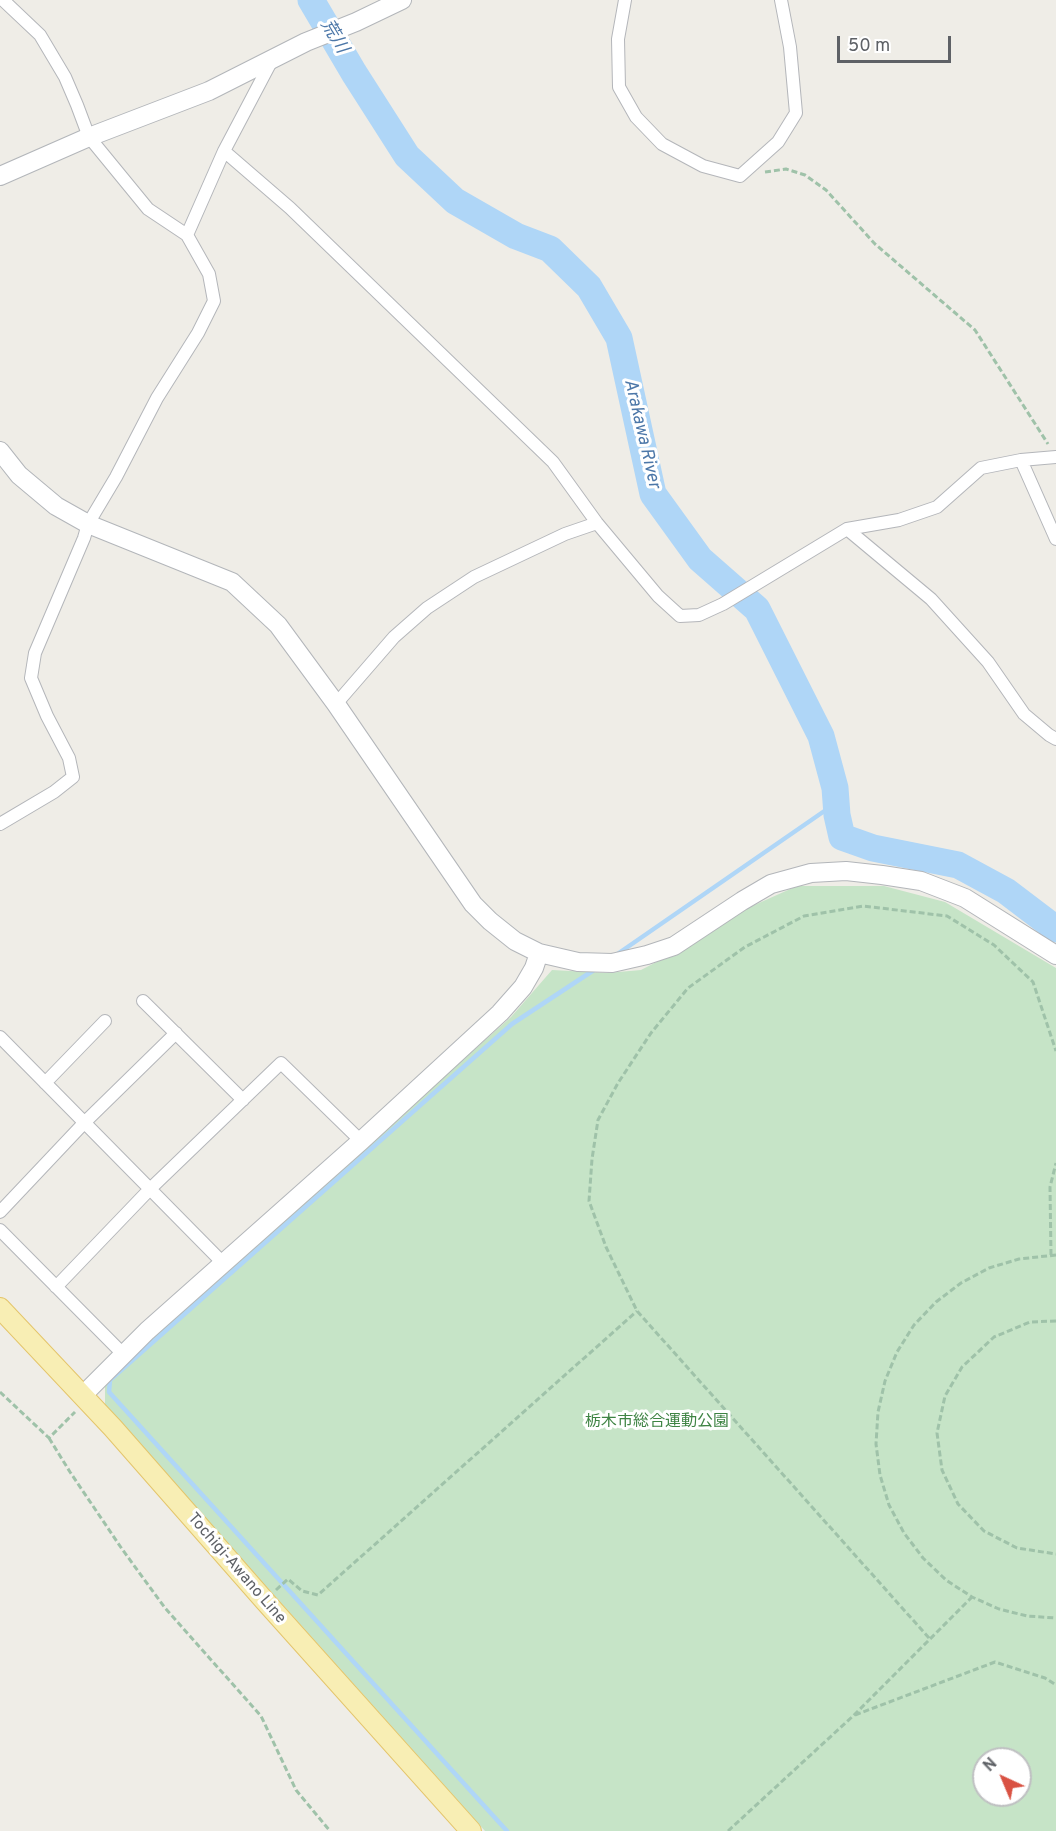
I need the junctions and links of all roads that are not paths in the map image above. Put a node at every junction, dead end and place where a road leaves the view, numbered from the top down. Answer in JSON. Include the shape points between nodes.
{"nodes":[{"id":1,"x":3,"y":0,"type":"edge"},
{"id":2,"x":402,"y":0,"type":"edge"},
{"id":3,"x":625,"y":0,"type":"edge"},
{"id":4,"x":781,"y":0,"type":"edge"},
{"id":5,"x":272,"y":60,"type":"junction"},
{"id":6,"x":88,"y":137,"type":"junction"},
{"id":7,"x":224,"y":151,"type":"junction"},
{"id":8,"x":0,"y":176,"type":"edge"},
{"id":9,"x":187,"y":235,"type":"junction"},
{"id":10,"x":0,"y":452,"type":"edge"},
{"id":11,"x":1056,"y":457,"type":"edge"},
{"id":12,"x":1021,"y":460,"type":"junction"},
{"id":13,"x":88,"y":524,"type":"junction"},
{"id":14,"x":597,"y":524,"type":"junction"},
{"id":15,"x":847,"y":529,"type":"junction"},
{"id":16,"x":1056,"y":539,"type":"edge"},
{"id":17,"x":336,"y":704,"type":"junction"},
{"id":18,"x":1056,"y":739,"type":"edge"},
{"id":19,"x":0,"y":824,"type":"edge"},
{"id":20,"x":540,"y":953,"type":"junction"},
{"id":21,"x":1056,"y":955,"type":"edge"},
{"id":22,"x":143,"y":1001,"type":"dead end"},
{"id":23,"x":105,"y":1021,"type":"dead end"},
{"id":24,"x":176,"y":1034,"type":"junction"},
{"id":25,"x":0,"y":1037,"type":"edge"},
{"id":26,"x":45,"y":1083,"type":"junction"},
{"id":27,"x":243,"y":1100,"type":"junction"},
{"id":28,"x":84,"y":1123,"type":"junction"},
{"id":29,"x":361,"y":1141,"type":"junction"},
{"id":30,"x":149,"y":1190,"type":"junction"},
{"id":31,"x":0,"y":1212,"type":"edge"},
{"id":32,"x":0,"y":1230,"type":"edge"},
{"id":33,"x":223,"y":1263,"type":"junction"},
{"id":34,"x":56,"y":1287,"type":"junction"},
{"id":35,"x":0,"y":1308,"type":"edge"},
{"id":36,"x":123,"y":1354,"type":"junction"},
{"id":37,"x":82,"y":1395,"type":"junction"},
{"id":38,"x":471,"y":1831,"type":"edge"}],
"edges":[{"from":1,"to":6,"type":"street","via":[[40,35],[65,77]]},
{"from":2,"to":5,"type":"street"},
{"from":3,"to":4,"type":"street","via":[[618,39],[619,87],[636,117],[662,144],[703,166],[740,176],[778,142],[796,113]]},
{"from":5,"to":6,"type":"street","via":[[209,91]]},
{"from":5,"to":7,"type":"street"},
{"from":6,"to":8,"type":"street"},
{"from":6,"to":9,"type":"street","via":[[148,209]]},
{"from":7,"to":9,"type":"street"},
{"from":7,"to":14,"type":"street","via":[[290,208],[553,462]]},
{"from":9,"to":13,"type":"street","via":[[209,274],[214,301]]},
{"from":10,"to":13,"type":"street","via":[[19,475],[56,506]]},
{"from":11,"to":12,"type":"street"},
{"from":12,"to":15,"type":"street","via":[[981,468],[937,507],[899,520]]},
{"from":12,"to":16,"type":"street"},
{"from":13,"to":17,"type":"street","via":[[232,582],[278,625]]},
{"from":13,"to":19,"type":"street","via":[[35,653],[31,678],[69,758],[73,777]]},
{"from":14,"to":15,"type":"street","via":[[680,616],[699,615],[723,604]]},
{"from":14,"to":17,"type":"street","via":[[565,534],[474,577],[427,608],[394,637]]},
{"from":15,"to":18,"type":"street","via":[[932,599],[988,662],[1024,714]]},
{"from":17,"to":20,"type":"street","via":[[474,904],[515,941]]},
{"from":20,"to":21,"type":"street","via":[[578,962],[612,963],[647,955],[674,946],[771,884],[812,873],[846,871],[921,881],[965,898]]},
{"from":20,"to":29,"type":"street","via":[[523,987],[500,1013]]},
{"from":22,"to":24,"type":"street"},
{"from":23,"to":26,"type":"street"},
{"from":24,"to":27,"type":"street"},
{"from":24,"to":28,"type":"street"},
{"from":25,"to":26,"type":"street"},
{"from":26,"to":28,"type":"street"},
{"from":27,"to":29,"type":"street","via":[[280,1063]]},
{"from":27,"to":30,"type":"street"},
{"from":28,"to":30,"type":"street"},
{"from":28,"to":31,"type":"street"},
{"from":29,"to":33,"type":"street"},
{"from":30,"to":33,"type":"street"},
{"from":30,"to":34,"type":"street"},
{"from":32,"to":34,"type":"street"},
{"from":33,"to":36,"type":"street"},
{"from":34,"to":36,"type":"street"},
{"from":35,"to":37,"type":"main road","name":"Tochigi-Awano Line"},
{"from":36,"to":37,"type":"street"},
{"from":37,"to":38,"type":"main road","name":"Tochigi-Awano Line"}]}
